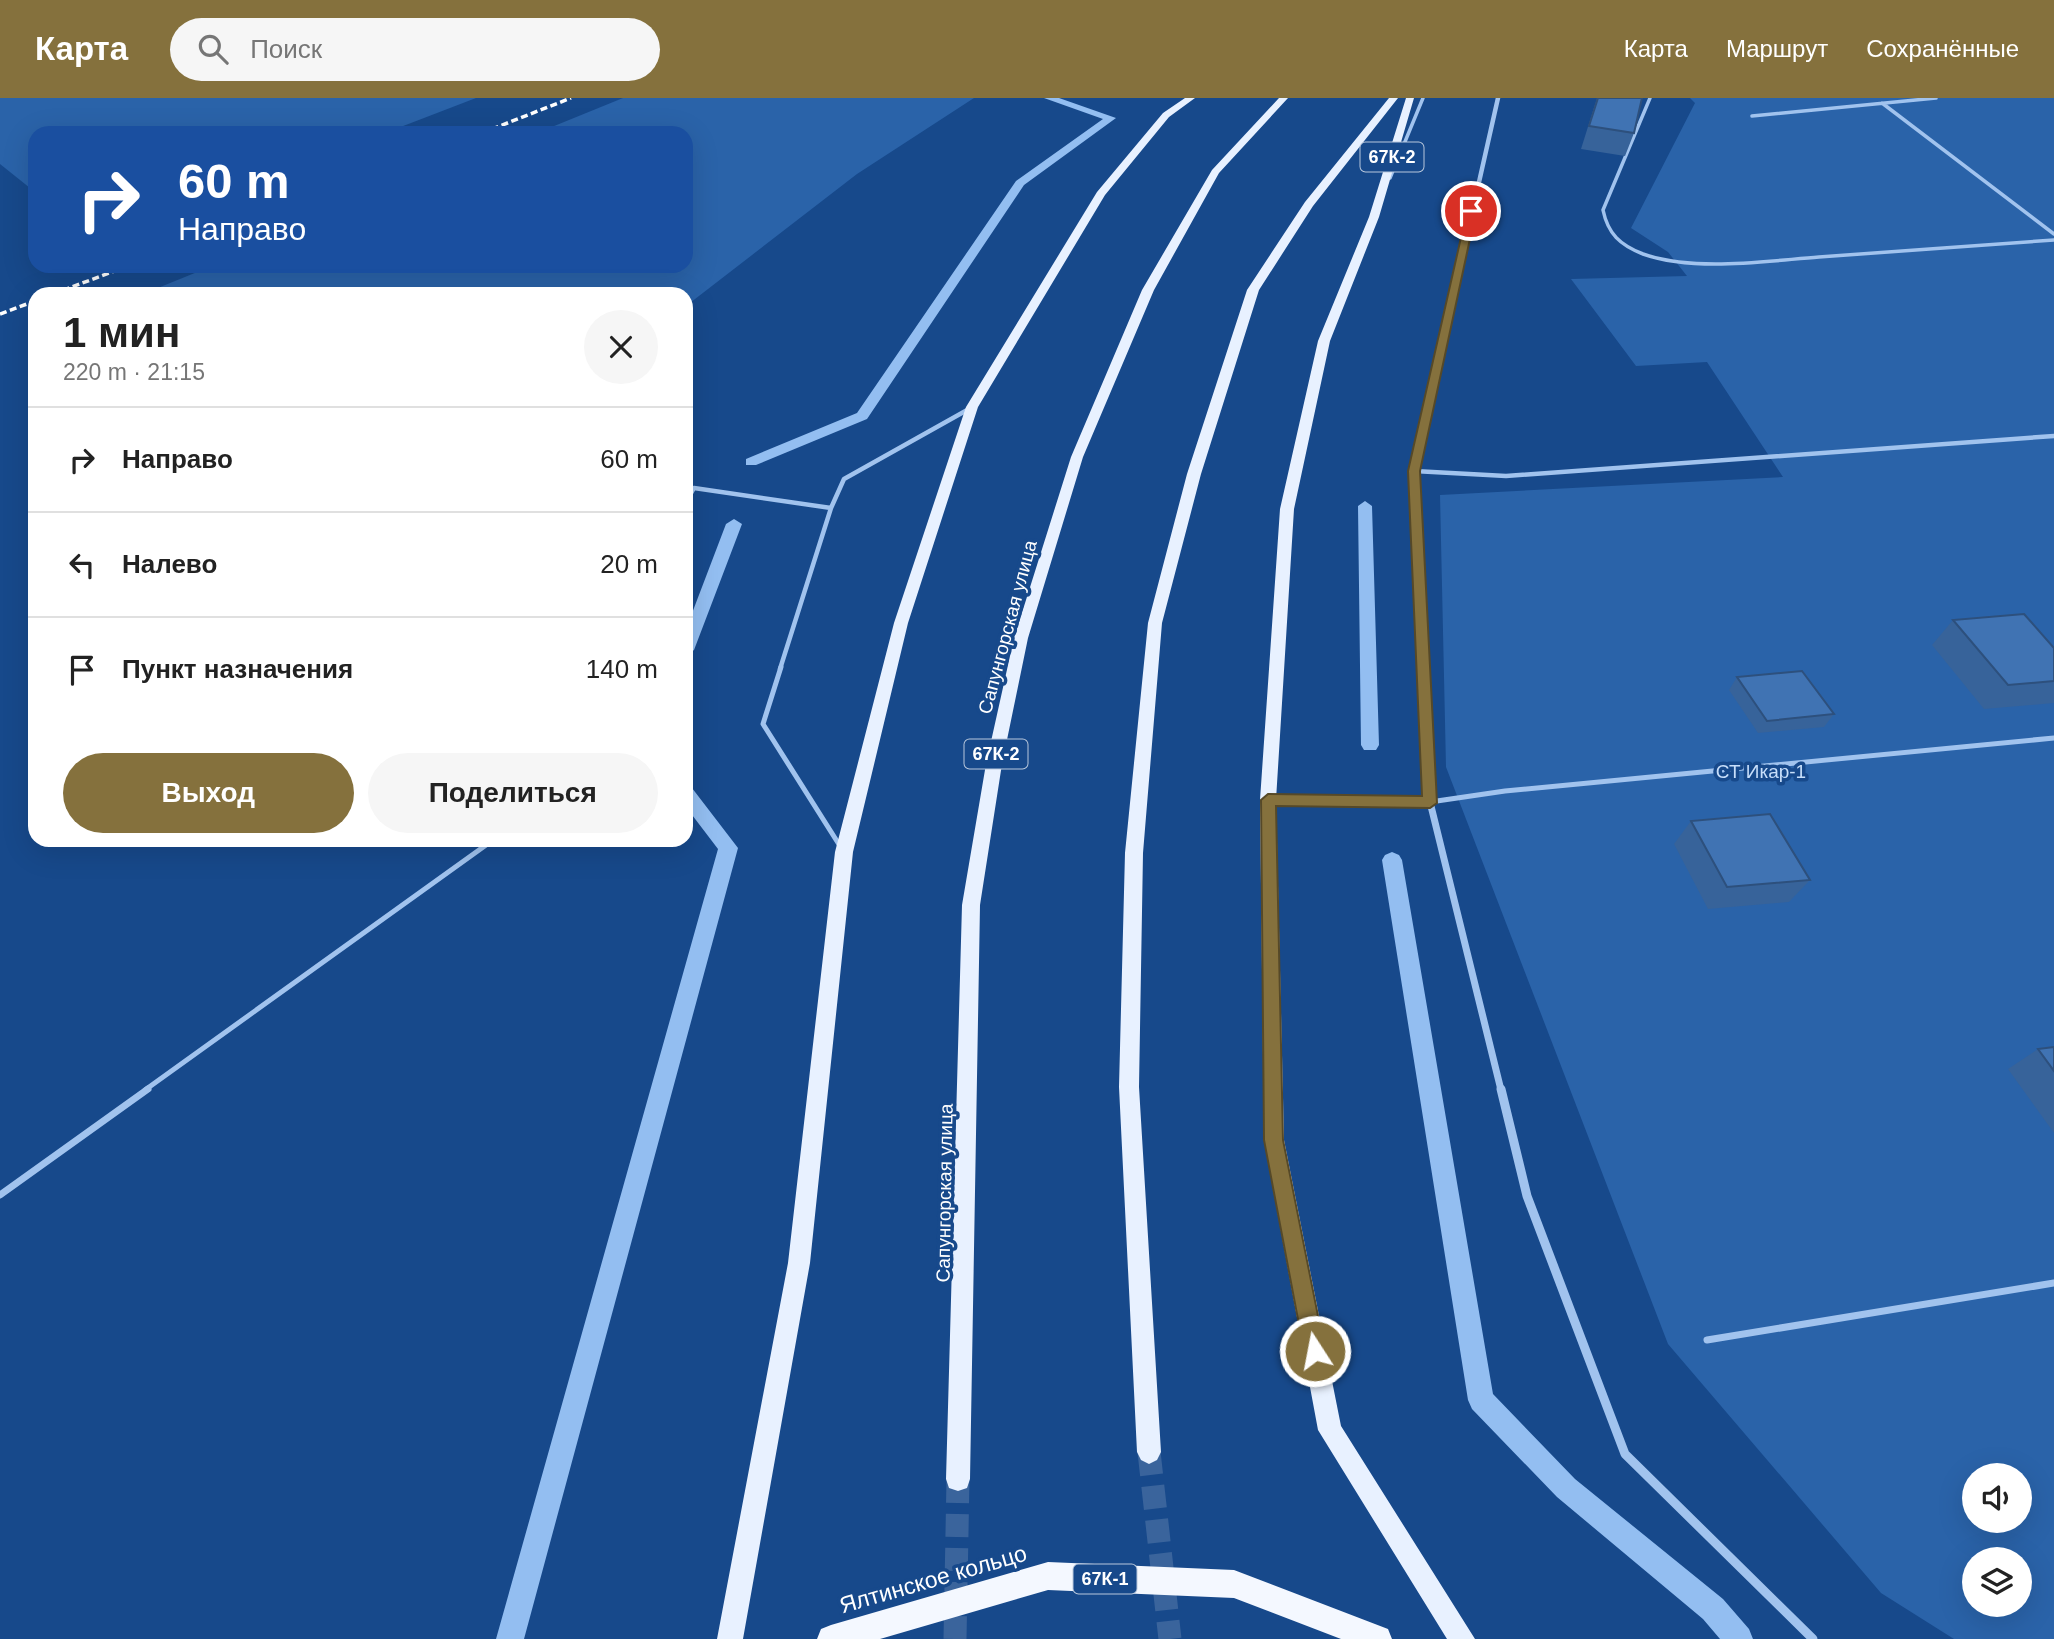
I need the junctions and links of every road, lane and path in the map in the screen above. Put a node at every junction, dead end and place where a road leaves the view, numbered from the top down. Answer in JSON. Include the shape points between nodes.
{"nodes":[{"id":1,"x":1191,"y":98,"type":"edge"},
{"id":2,"x":1284,"y":98,"type":"edge"},
{"id":3,"x":1394,"y":98,"type":"edge"},
{"id":4,"x":1410,"y":98,"type":"edge"},
{"id":5,"x":1423,"y":98,"type":"edge"},
{"id":6,"x":1498,"y":98,"type":"edge"},
{"id":7,"x":1650,"y":98,"type":"edge"},
{"id":8,"x":1936,"y":98,"type":"edge"},
{"id":9,"x":1882,"y":103,"type":"junction"},
{"id":10,"x":1752,"y":116,"type":"dead end"},
{"id":11,"x":1374,"y":217,"type":"junction"},
{"id":12,"x":2054,"y":234,"type":"edge"},
{"id":13,"x":2054,"y":240,"type":"edge"},
{"id":14,"x":972,"y":407,"type":"junction"},
{"id":15,"x":2054,"y":436,"type":"edge"},
{"id":16,"x":1414,"y":471,"type":"junction"},
{"id":17,"x":693,"y":490,"type":"edge"},
{"id":18,"x":831,"y":508,"type":"junction"},
{"id":19,"x":2054,"y":738,"type":"edge"},
{"id":20,"x":1268,"y":800,"type":"junction"},
{"id":21,"x":1430,"y":803,"type":"junction"},
{"id":22,"x":483,"y":847,"type":"edge"},
{"id":23,"x":844,"y":852,"type":"junction"},
{"id":24,"x":0,"y":1195,"type":"edge"},
{"id":25,"x":2054,"y":1283,"type":"edge"},
{"id":26,"x":1707,"y":1340,"type":"dead end"},
{"id":27,"x":1149,"y":1452,"type":"tunnel mouth"},
{"id":28,"x":958,"y":1479,"type":"tunnel mouth"},
{"id":29,"x":730,"y":1639,"type":"edge"},
{"id":30,"x":831,"y":1639,"type":"edge"},
{"id":31,"x":1378,"y":1639,"type":"edge"},
{"id":32,"x":1462,"y":1639,"type":"edge"},
{"id":33,"x":1813,"y":1639,"type":"edge"}],
"edges":[{"from":1,"to":14,"type":"main road","via":[[1166,115],[1101,194]]},
{"from":2,"to":28,"type":"main road","name":"Сапунгорская улица","number":"67К-2","via":[[1215,172],[1148,290],[1077,457],[1021,638],[971,905]]},
{"from":3,"to":27,"type":"main road","number":"67К-2","via":[[1309,204],[1253,290],[1194,474],[1155,623],[1134,853],[1129,1087]]},
{"from":4,"to":11,"type":"main road","number":"67К-2"},
{"from":5,"to":11,"type":"lane"},
{"from":6,"to":16,"type":"street"},
{"from":7,"to":13,"type":"lane","via":[[1603,210],[1606,226],[1617,242],[1644,254],[1674,261],[1731,263]]},
{"from":8,"to":9,"type":"lane"},
{"from":9,"to":10,"type":"lane"},
{"from":9,"to":12,"type":"lane"},
{"from":11,"to":20,"type":"main road","number":"67К-2","via":[[1324,341],[1287,509]]},
{"from":14,"to":18,"type":"lane","via":[[844,479]]},
{"from":14,"to":23,"type":"main road","via":[[901,623]]},
{"from":15,"to":16,"type":"lane","via":[[1506,475]]},
{"from":16,"to":21,"type":"street"},
{"from":17,"to":18,"type":"lane"},
{"from":18,"to":23,"type":"lane","via":[[763,724]]},
{"from":19,"to":21,"type":"lane","via":[[1505,791]]},
{"from":20,"to":21,"type":"lane"},
{"from":20,"to":32,"type":"main road","number":"67К-2","via":[[1274,1140],[1330,1430]]},
{"from":21,"to":33,"type":"street","via":[[1527,1196],[1625,1454]]},
{"from":22,"to":24,"type":"lane"},
{"from":23,"to":29,"type":"main road","via":[[799,1263]]},
{"from":25,"to":26,"type":"lane"},
{"from":30,"to":31,"type":"highway","name":"Ялтинское кольцо","number":"67К-1","via":[[1048,1576],[1234,1584]]}]}
